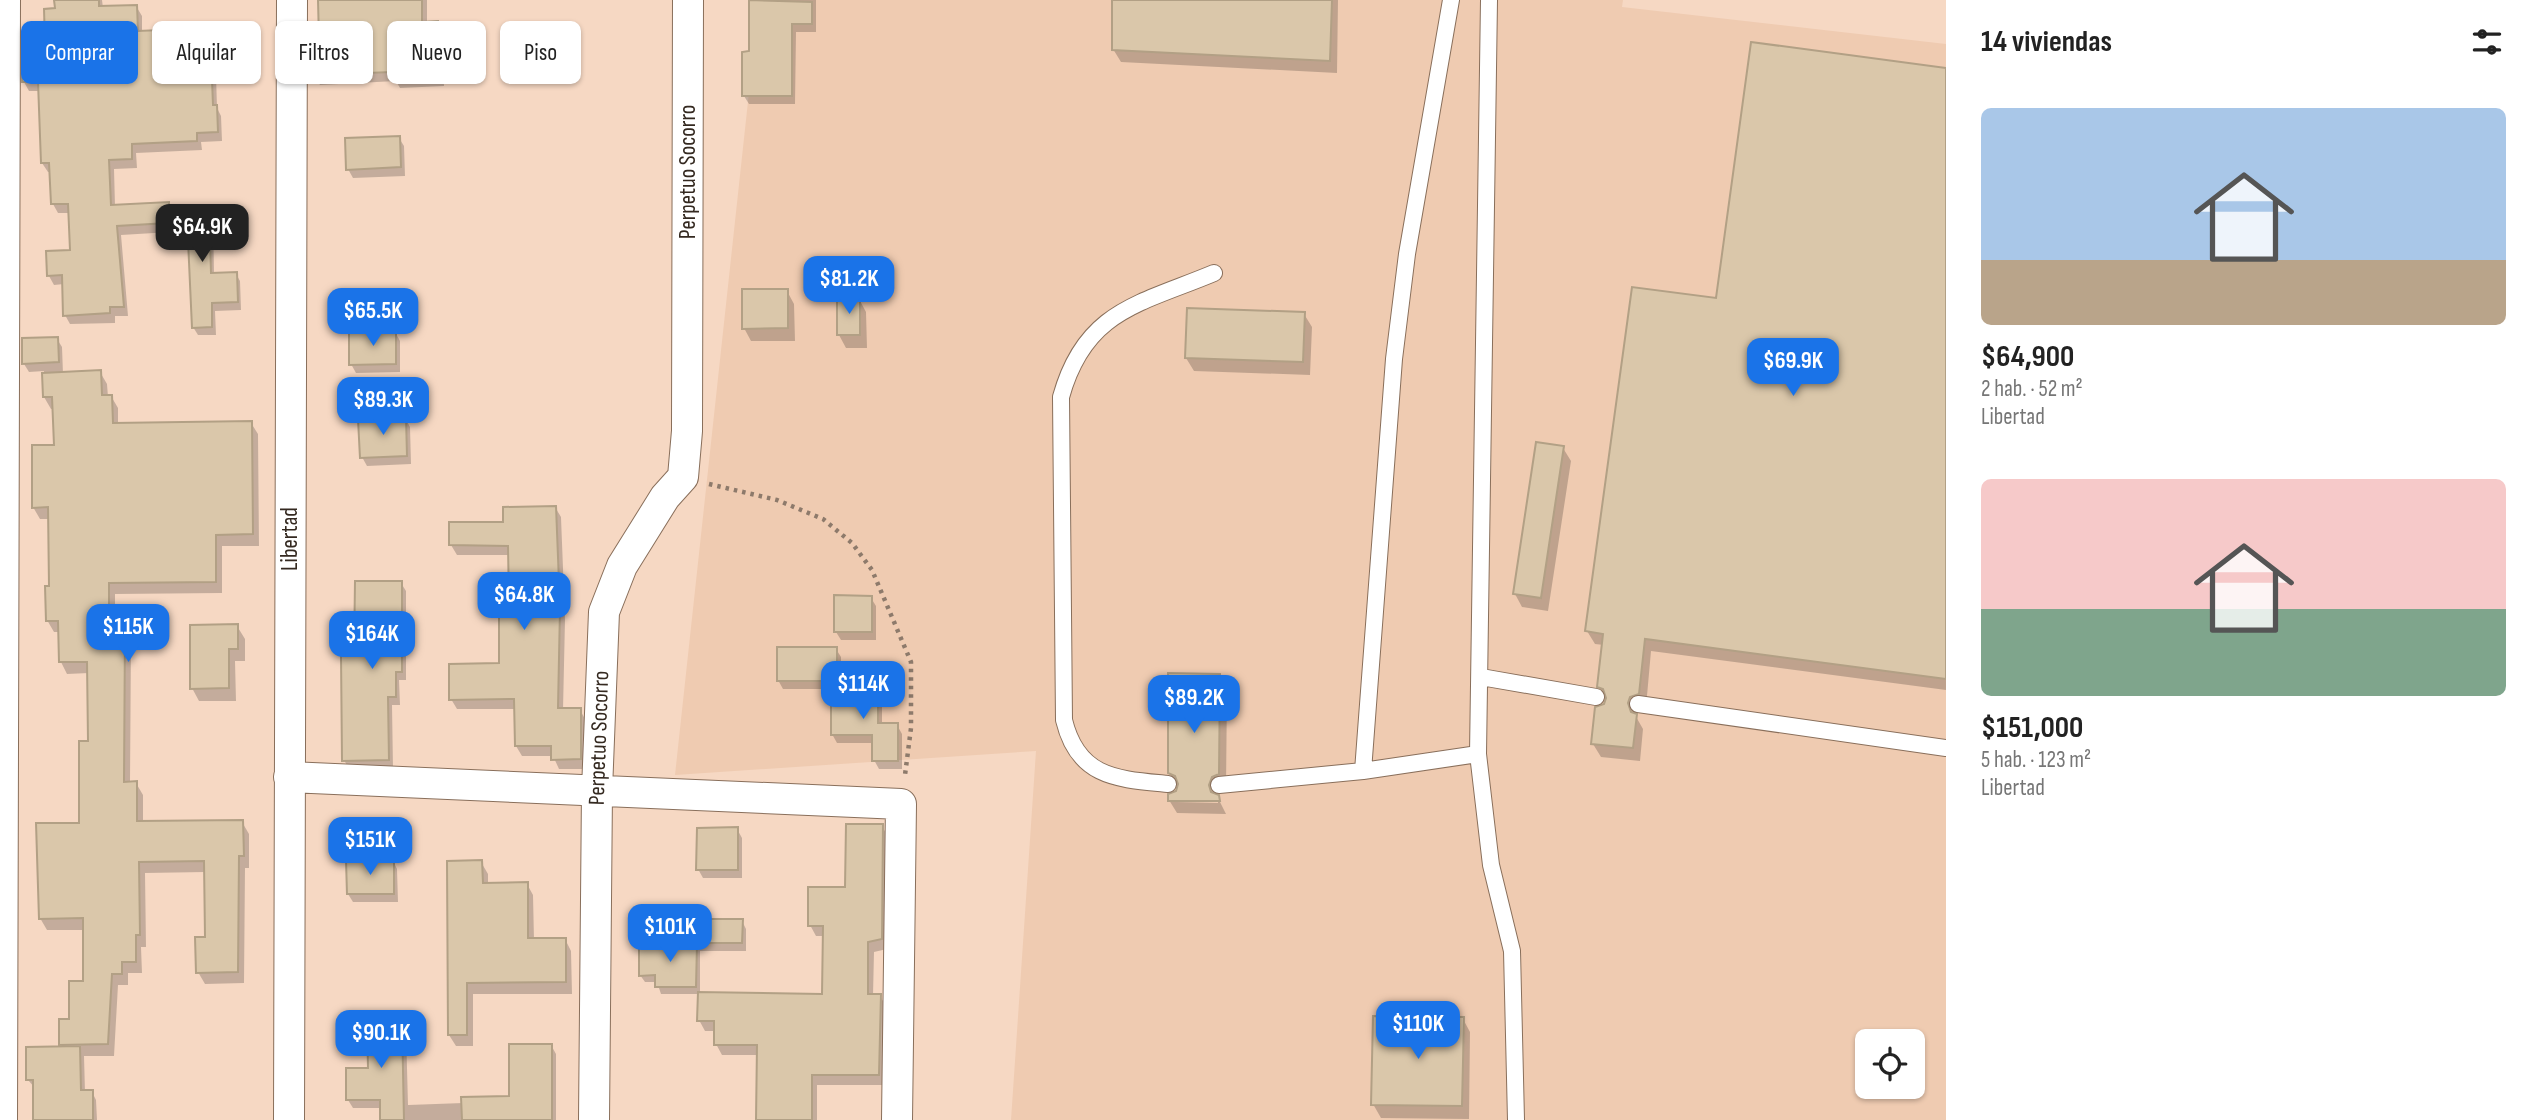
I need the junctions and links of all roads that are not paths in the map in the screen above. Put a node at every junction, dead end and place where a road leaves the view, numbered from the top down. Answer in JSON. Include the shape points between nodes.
{"nodes":[{"id":1,"x":5,"y":0,"type":"edge"},
{"id":2,"x":292,"y":0,"type":"edge"},
{"id":3,"x":688,"y":0,"type":"edge"},
{"id":4,"x":1451,"y":0,"type":"edge"},
{"id":5,"x":1489,"y":0,"type":"edge"},
{"id":6,"x":1214,"y":273,"type":"dead end"},
{"id":7,"x":1481,"y":677,"type":"junction"},
{"id":8,"x":1596,"y":697,"type":"dead end"},
{"id":9,"x":1638,"y":704,"type":"dead end"},
{"id":10,"x":1946,"y":748,"type":"edge"},
{"id":11,"x":1478,"y":754,"type":"junction"},
{"id":12,"x":1363,"y":771,"type":"junction"},
{"id":13,"x":289,"y":777,"type":"junction"},
{"id":14,"x":1168,"y":784,"type":"dead end"},
{"id":15,"x":1219,"y":785,"type":"dead end"},
{"id":16,"x":597,"y":790,"type":"junction"},
{"id":17,"x":2,"y":1120,"type":"edge"},
{"id":18,"x":289,"y":1120,"type":"edge"},
{"id":19,"x":594,"y":1120,"type":"edge"},
{"id":20,"x":897,"y":1120,"type":"edge"},
{"id":21,"x":1516,"y":1120,"type":"edge"}],
"edges":[{"from":1,"to":17,"type":"street"},
{"from":2,"to":13,"type":"street","name":"Libertad"},
{"from":3,"to":16,"type":"street","name":"Perpetuo Socorro","via":[[688,417],[682,477],[622,566],[604,612]]},
{"from":4,"to":12,"type":"lane","via":[[1407,254],[1394,359]]},
{"from":5,"to":7,"type":"lane"},
{"from":6,"to":14,"type":"lane","via":[[1112,315],[1090,335],[1070,366],[1061,397],[1064,720],[1068,736],[1097,771],[1118,779]]},
{"from":7,"to":8,"type":"lane"},
{"from":7,"to":11,"type":"lane"},
{"from":9,"to":10,"type":"lane"},
{"from":11,"to":12,"type":"lane"},
{"from":11,"to":21,"type":"lane","via":[[1491,865],[1512,951]]},
{"from":12,"to":15,"type":"lane"},
{"from":13,"to":16,"type":"street"},
{"from":13,"to":18,"type":"street","name":"Libertad"},
{"from":16,"to":19,"type":"street","name":"Perpetuo Socorro"},
{"from":16,"to":20,"type":"street","via":[[901,804]]}]}
